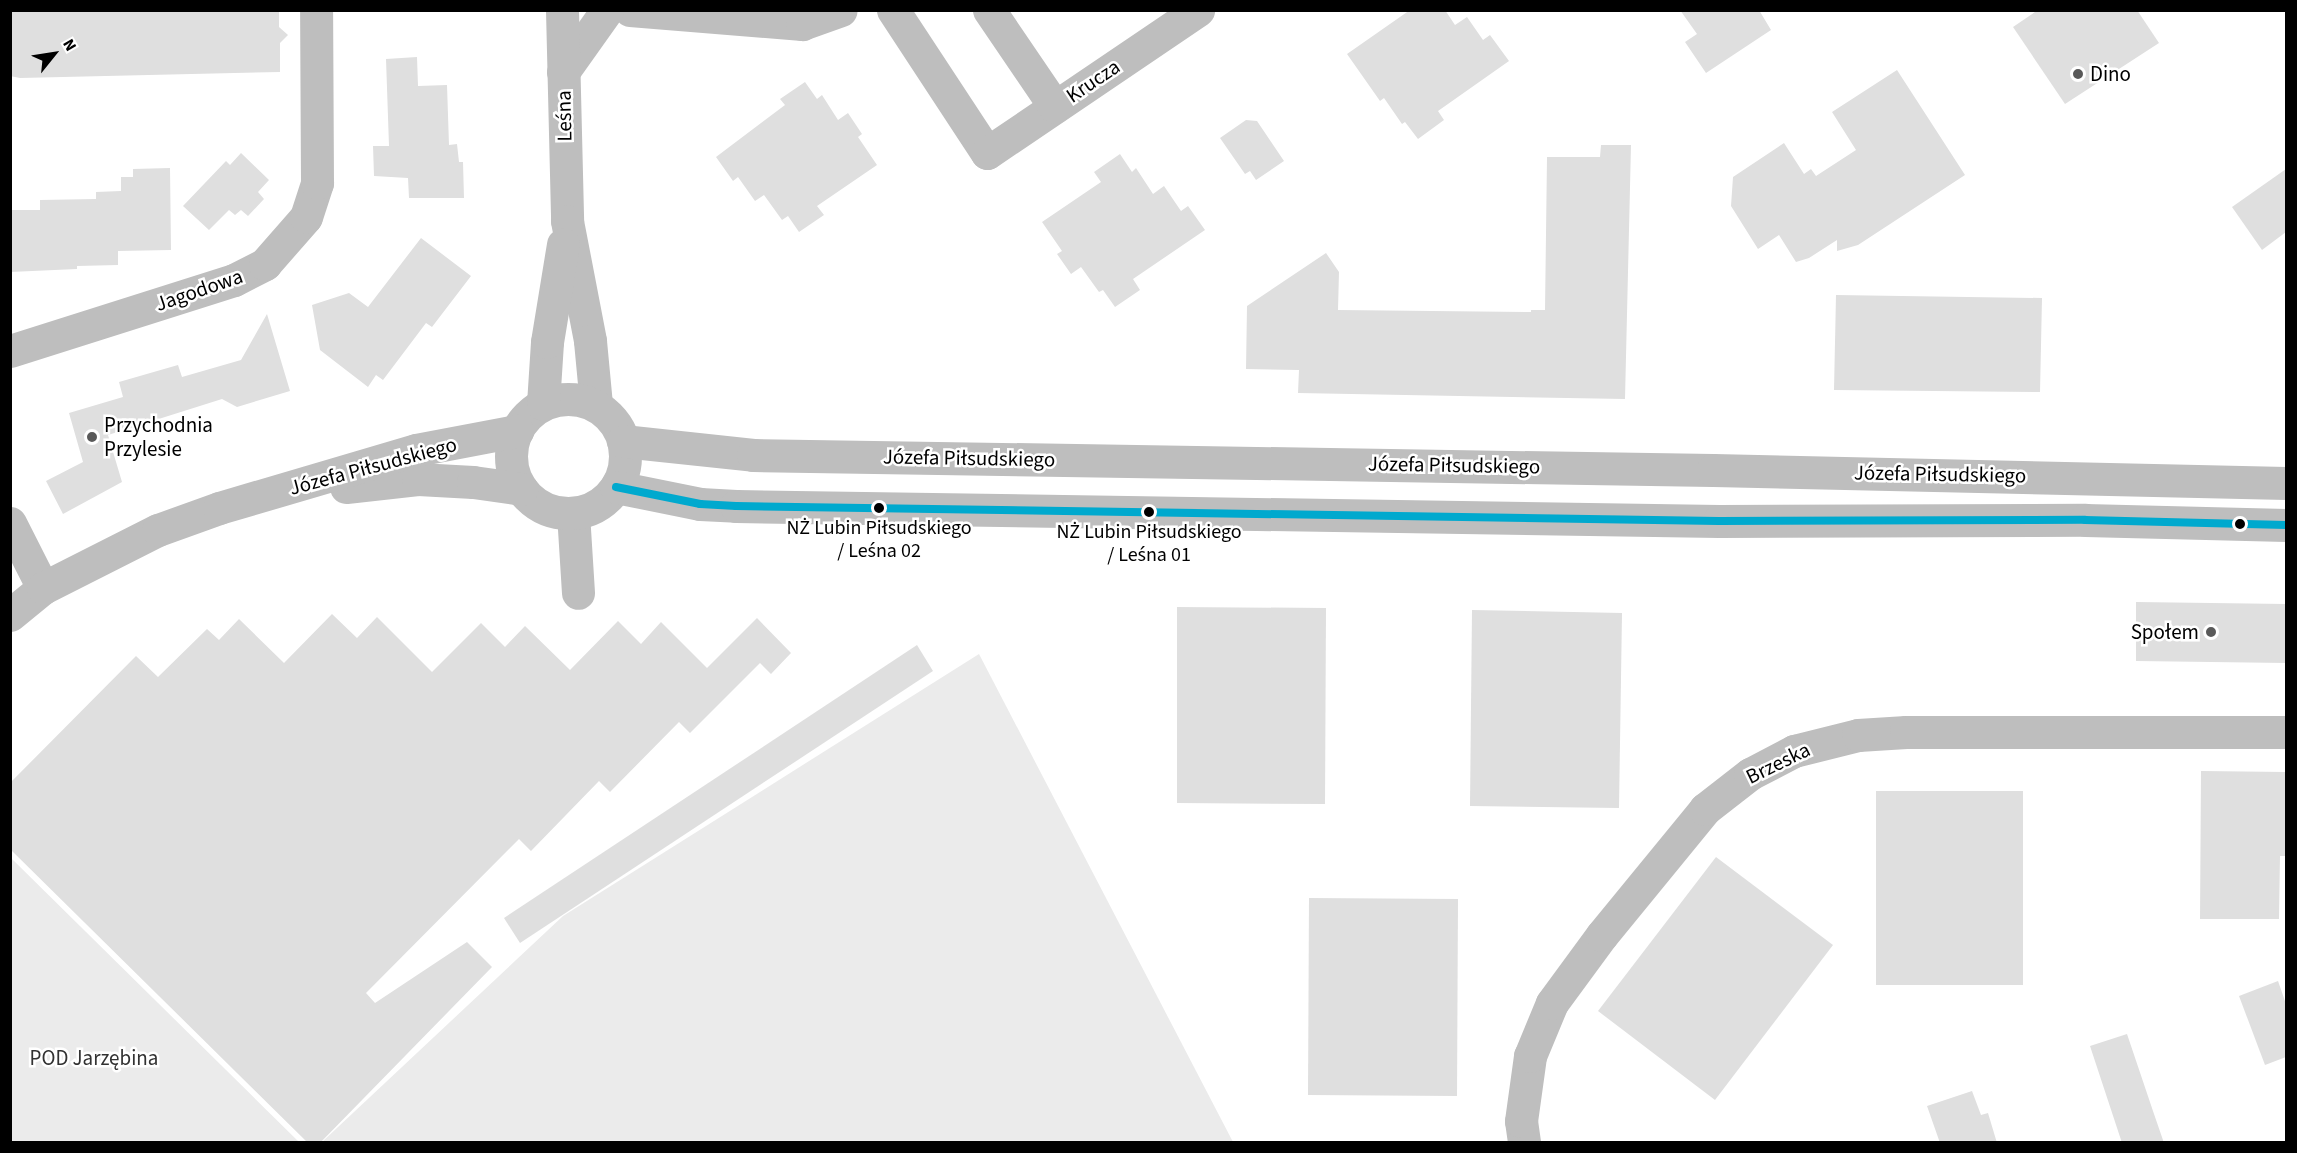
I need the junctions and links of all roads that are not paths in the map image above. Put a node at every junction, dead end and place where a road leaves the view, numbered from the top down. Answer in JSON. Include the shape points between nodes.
{"nodes":[{"id":1,"x":316,"y":10,"type":"edge"},
{"id":2,"x":562,"y":10,"type":"edge"},
{"id":3,"x":607,"y":10,"type":"edge"},
{"id":4,"x":630,"y":10,"type":"edge"},
{"id":5,"x":841,"y":10,"type":"edge"},
{"id":6,"x":893,"y":10,"type":"edge"},
{"id":7,"x":989,"y":10,"type":"edge"},
{"id":8,"x":1198,"y":10,"type":"edge"},
{"id":9,"x":563,"y":72,"type":"junction"},
{"id":10,"x":1055,"y":107,"type":"junction"},
{"id":11,"x":567,"y":221,"type":"junction"},
{"id":12,"x":10,"y":351,"type":"edge"},
{"id":13,"x":543,"y":404,"type":"junction"},
{"id":14,"x":596,"y":405,"type":"junction"},
{"id":15,"x":517,"y":431,"type":"junction"},
{"id":16,"x":623,"y":441,"type":"junction"},
{"id":17,"x":2286,"y":483,"type":"edge"},
{"id":18,"x":616,"y":487,"type":"junction"},
{"id":19,"x":522,"y":489,"type":"junction"},
{"id":20,"x":264,"y":497,"type":"junction"},
{"id":21,"x":573,"y":513,"type":"junction"},
{"id":22,"x":10,"y":523,"type":"edge"},
{"id":23,"x":2286,"y":525,"type":"edge"},
{"id":24,"x":43,"y":588,"type":"junction"},
{"id":25,"x":578,"y":593,"type":"dead end"},
{"id":26,"x":10,"y":615,"type":"edge"},
{"id":27,"x":2286,"y":732,"type":"edge"},
{"id":28,"x":1524,"y":1143,"type":"edge"}],
"edges":[{"from":1,"to":12,"type":"street","name":"Jagodowa","via":[[317,183],[306,217],[266,264],[234,280]]},
{"from":2,"to":9,"type":"street","name":"Leśna"},
{"from":3,"to":9,"type":"street"},
{"from":4,"to":5,"type":"street","via":[[802,24]]},
{"from":6,"to":10,"type":"street","name":"Krucza","via":[[987,153]]},
{"from":7,"to":10,"type":"street"},
{"from":8,"to":10,"type":"street","name":"Krucza"},
{"from":9,"to":11,"type":"street","name":"Leśna"},
{"from":11,"to":13,"type":"street","name":"Leśna","via":[[547,342]]},
{"from":11,"to":14,"type":"street","name":"Leśna","via":[[590,341]]},
{"from":13,"to":14,"type":"street","via":[[578,399]]},
{"from":13,"to":15,"type":"street","via":[[528,415]]},
{"from":14,"to":16,"type":"street","via":[[617,426]]},
{"from":15,"to":19,"type":"street","via":[[512,460]]},
{"from":15,"to":20,"type":"street","name":"Józefa Piłsudskiego","via":[[416,450]]},
{"from":16,"to":17,"type":"street","name":"Józefa Piłsudskiego","via":[[753,455],[1689,469]]},
{"from":16,"to":18,"type":"street","via":[[626,456]]},
{"from":18,"to":21,"type":"street","via":[[597,504]]},
{"from":18,"to":23,"type":"street","via":[[700,504],[736,506]]},
{"from":19,"to":20,"type":"street","name":"Józefa Piłsudskiego","via":[[418,479]]},
{"from":19,"to":21,"type":"street","via":[[536,503],[554,511]]},
{"from":20,"to":24,"type":"street","name":"Józefa Piłsudskiego","via":[[158,530]]},
{"from":21,"to":25,"type":"street"},
{"from":22,"to":24,"type":"street"},
{"from":24,"to":26,"type":"street","name":"Józefa Piłsudskiego"},
{"from":27,"to":28,"type":"street","name":"Brzeska","via":[[1858,735],[1794,751],[1750,774],[1705,809],[1552,1003],[1530,1056],[1521,1121]]}]}
